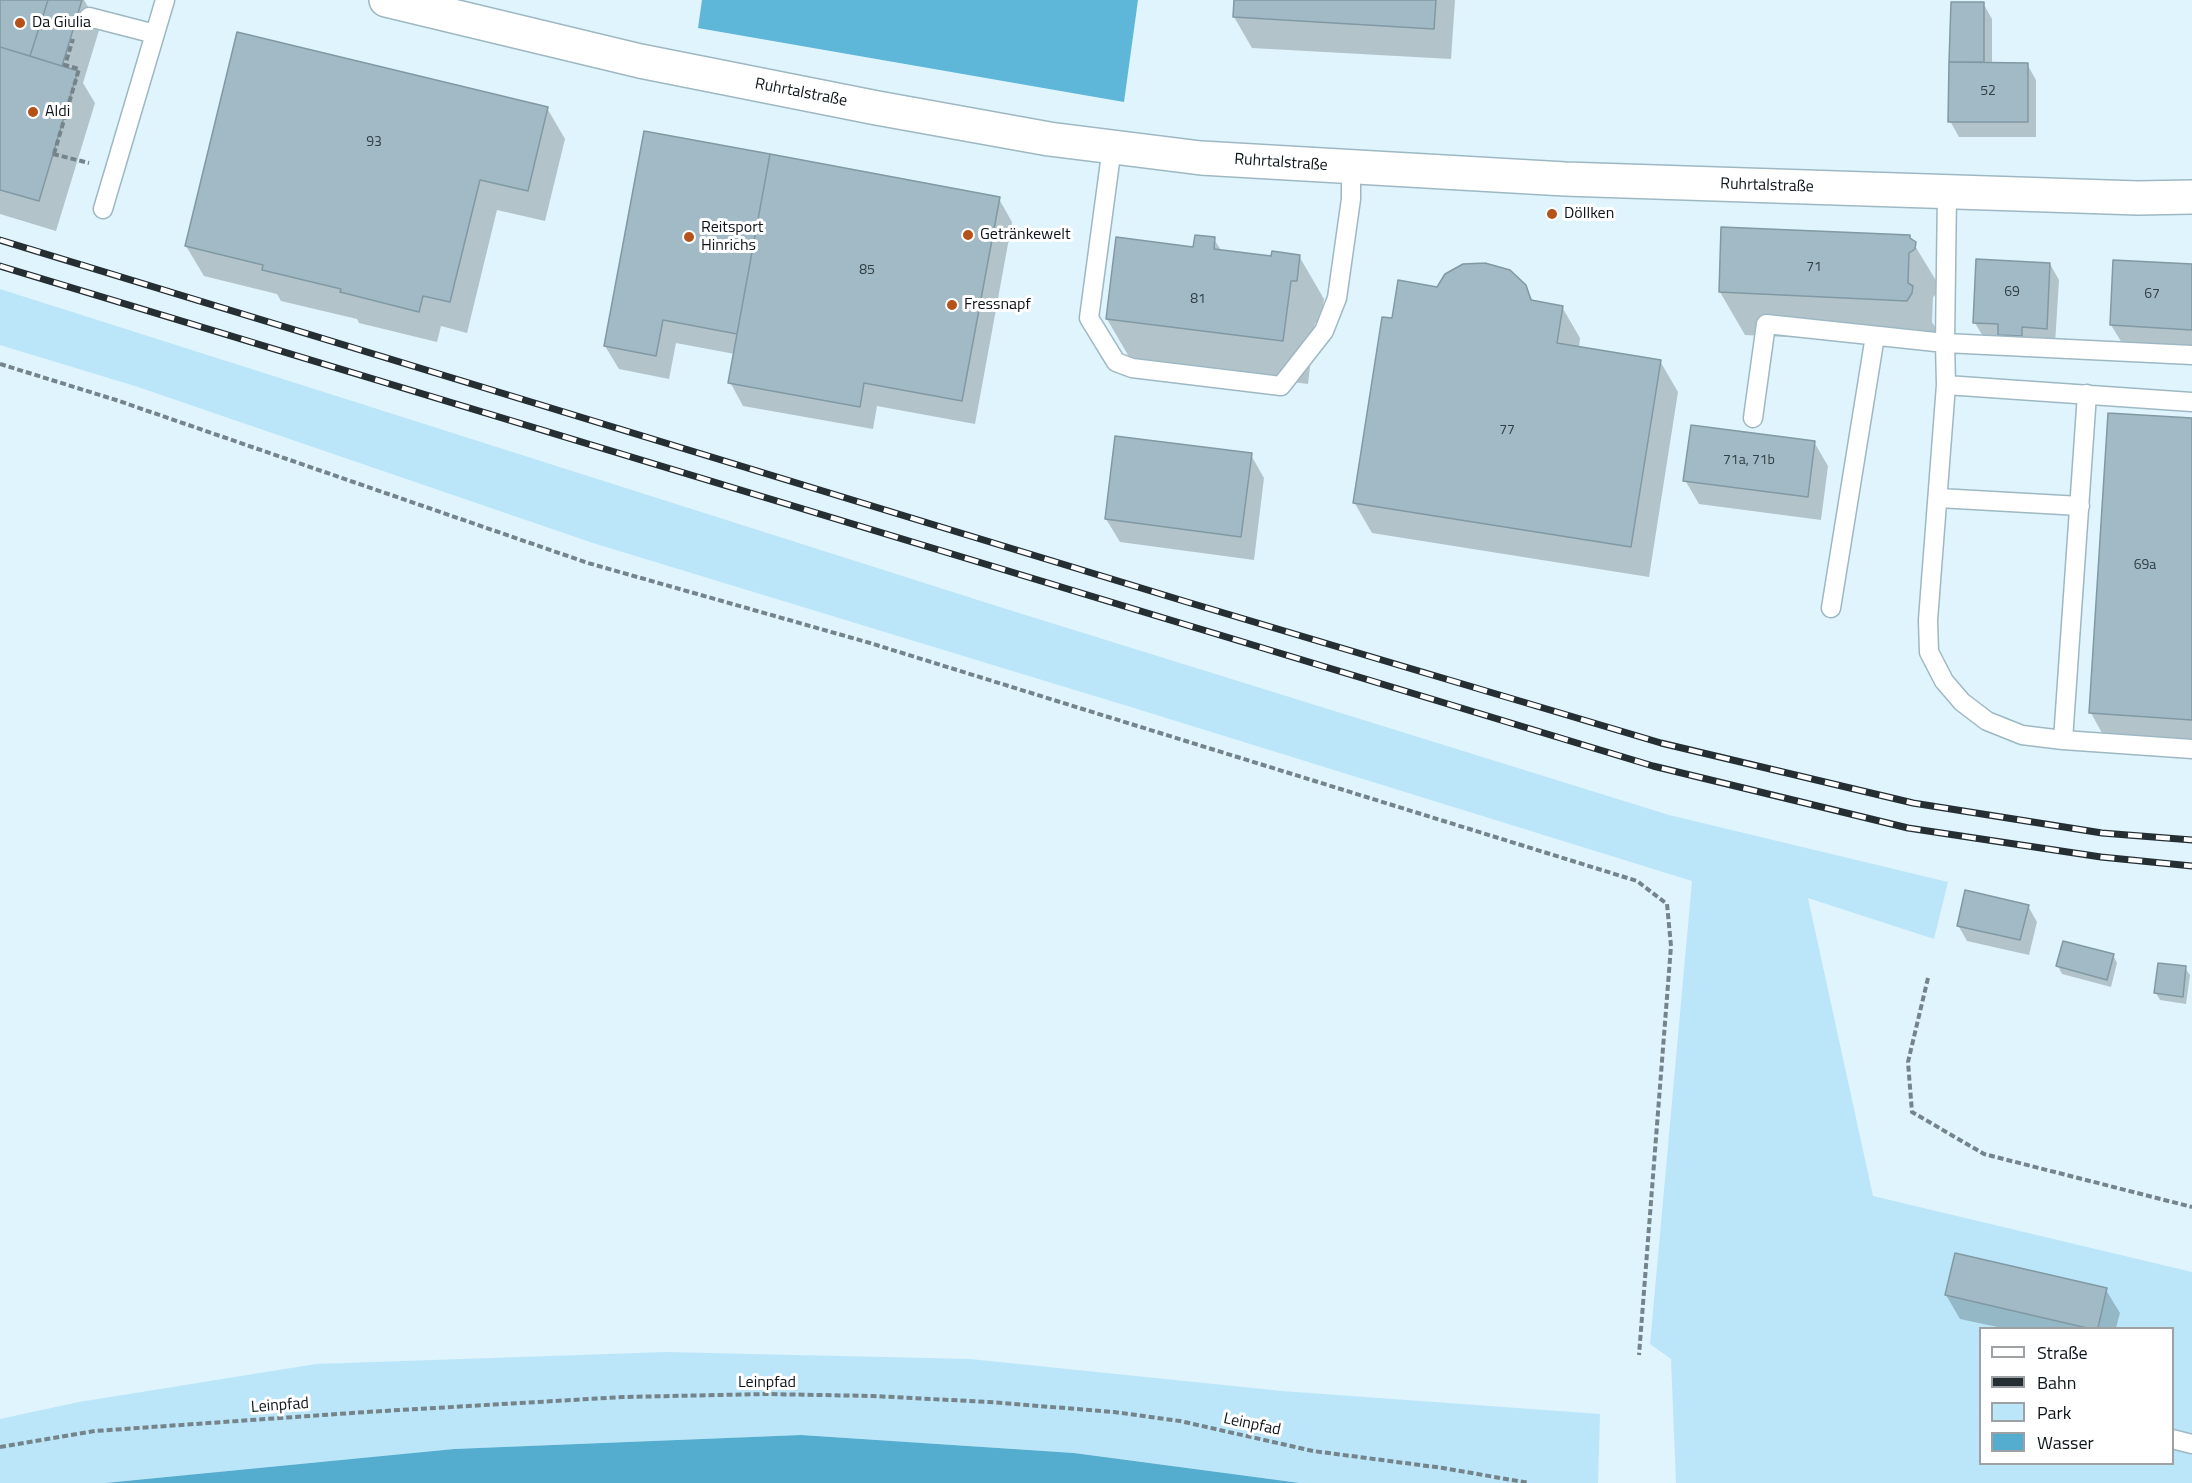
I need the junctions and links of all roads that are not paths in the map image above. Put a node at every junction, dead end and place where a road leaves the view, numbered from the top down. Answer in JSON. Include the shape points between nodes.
{"nodes":[{"id":1,"x":165,"y":0,"type":"edge"},
{"id":2,"x":386,"y":0,"type":"edge"},
{"id":3,"x":89,"y":17,"type":"dead end"},
{"id":4,"x":155,"y":34,"type":"junction"},
{"id":5,"x":1112,"y":147,"type":"junction"},
{"id":6,"x":1351,"y":168,"type":"junction"},
{"id":7,"x":1947,"y":192,"type":"junction"},
{"id":8,"x":2192,"y":197,"type":"edge"},
{"id":9,"x":103,"y":209,"type":"dead end"},
{"id":10,"x":1875,"y":336,"type":"junction"},
{"id":11,"x":1945,"y":344,"type":"junction"},
{"id":12,"x":2192,"y":355,"type":"edge"},
{"id":13,"x":1946,"y":385,"type":"junction"},
{"id":14,"x":2087,"y":394,"type":"junction"},
{"id":15,"x":2192,"y":402,"type":"edge"},
{"id":16,"x":1754,"y":418,"type":"dead end"},
{"id":17,"x":1939,"y":498,"type":"junction"},
{"id":18,"x":2080,"y":506,"type":"junction"},
{"id":19,"x":1831,"y":608,"type":"dead end"},
{"id":20,"x":2063,"y":740,"type":"junction"},
{"id":21,"x":2192,"y":749,"type":"edge"},
{"id":22,"x":2174,"y":1439,"type":"edge"},
{"id":23,"x":2192,"y":1444,"type":"edge"}],
"edges":[{"from":1,"to":4,"type":"lane"},
{"from":2,"to":5,"type":"main road","name":"Ruhrtalstraße","via":[[663,65],[887,110]]},
{"from":3,"to":4,"type":"lane"},
{"from":4,"to":9,"type":"lane"},
{"from":5,"to":6,"type":"main road","name":"Ruhrtalstraße","via":[[1201,158]]},
{"from":5,"to":6,"type":"lane","via":[[1089,318],[1116,362],[1132,368],[1281,386],[1324,331],[1337,298],[1351,199]]},
{"from":6,"to":7,"type":"main road","name":"Ruhrtalstraße"},
{"from":7,"to":8,"type":"main road","name":"Ruhrtalstraße"},
{"from":7,"to":11,"type":"lane"},
{"from":10,"to":11,"type":"lane"},
{"from":10,"to":16,"type":"lane","via":[[1766,324]]},
{"from":10,"to":19,"type":"lane"},
{"from":11,"to":12,"type":"lane"},
{"from":11,"to":13,"type":"lane"},
{"from":13,"to":14,"type":"lane"},
{"from":13,"to":17,"type":"lane"},
{"from":14,"to":15,"type":"lane"},
{"from":14,"to":18,"type":"lane"},
{"from":17,"to":18,"type":"lane"},
{"from":17,"to":20,"type":"lane","via":[[1928,620],[1929,652],[1944,681],[1962,702],[1987,721],[2022,735]]},
{"from":18,"to":20,"type":"lane"},
{"from":20,"to":21,"type":"lane"},
{"from":22,"to":23,"type":"lane"}]}
